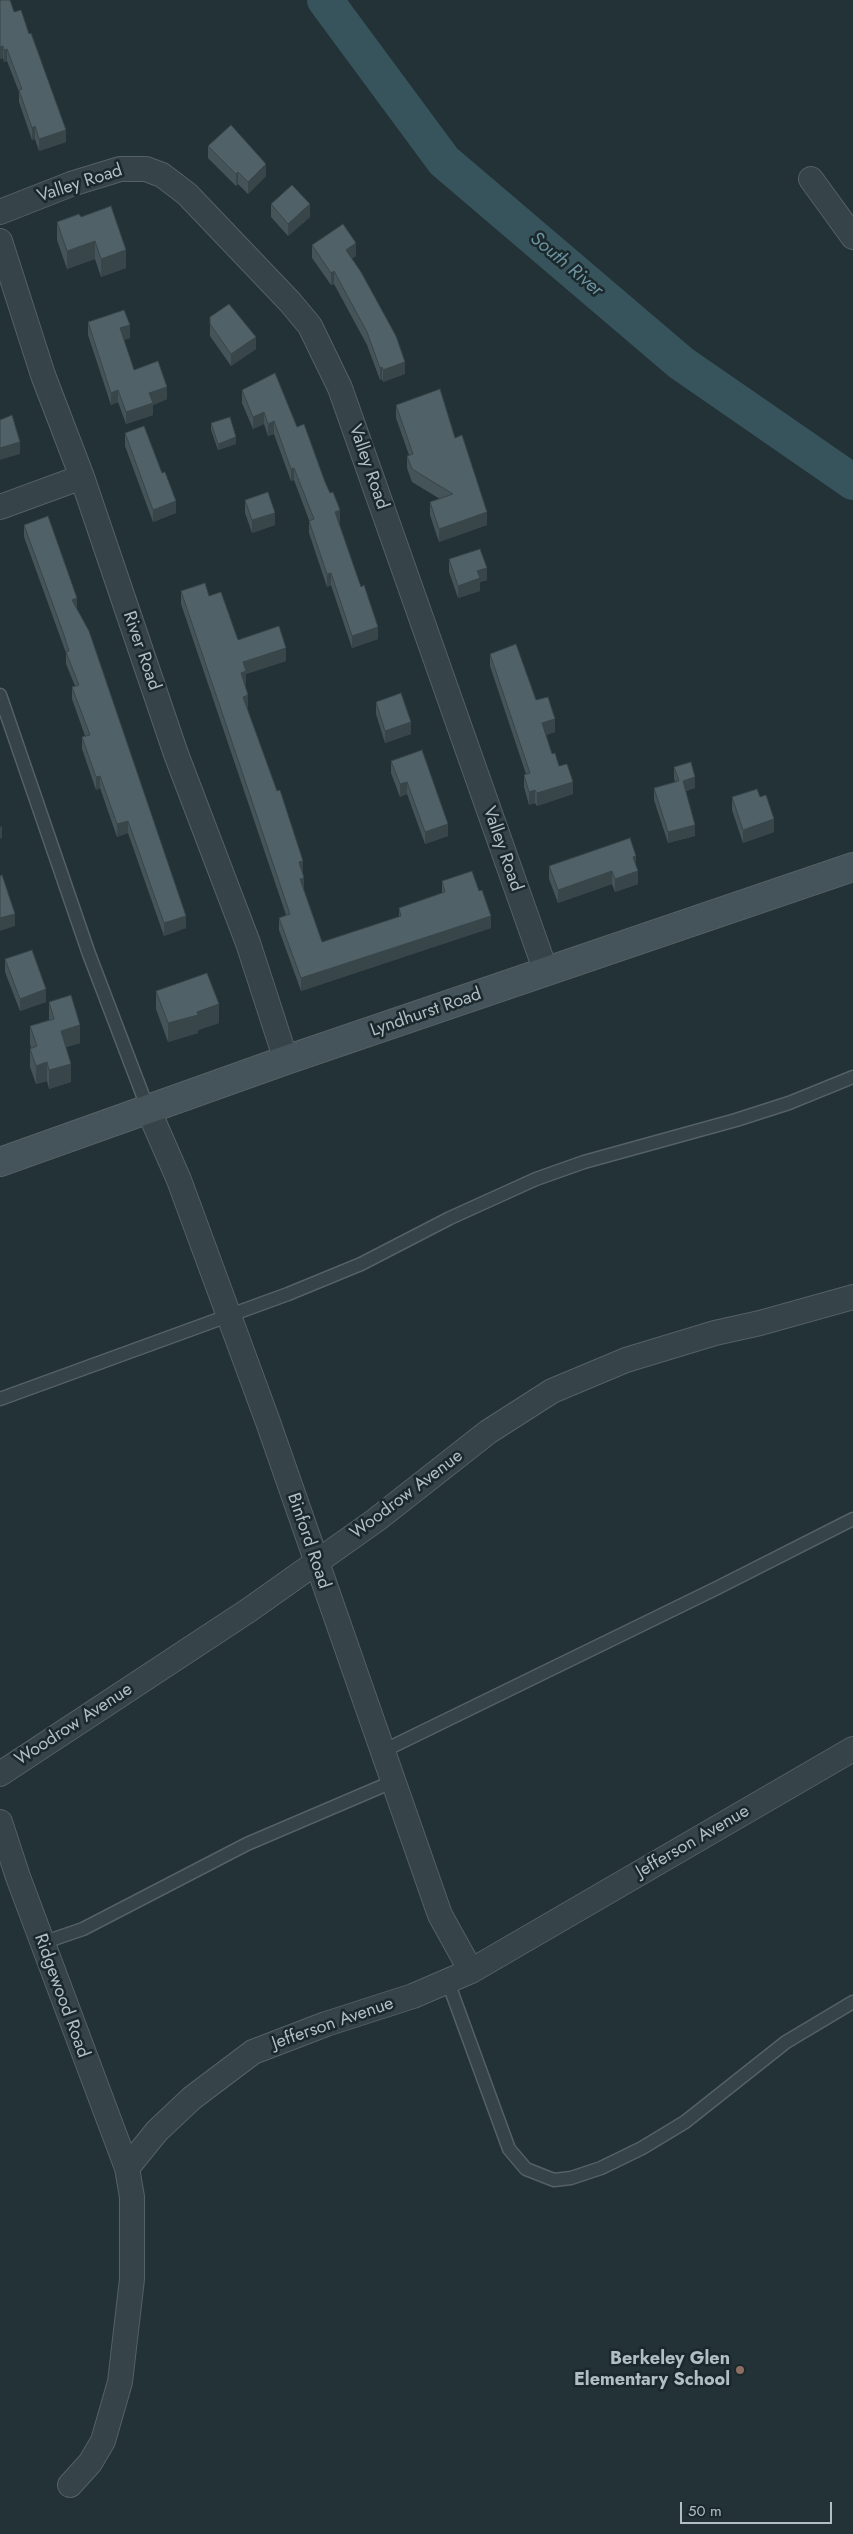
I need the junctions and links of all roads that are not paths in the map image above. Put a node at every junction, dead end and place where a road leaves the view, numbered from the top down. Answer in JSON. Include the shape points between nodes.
{"nodes":[{"id":1,"x":811,"y":179,"type":"dead end"},
{"id":2,"x":0,"y":212,"type":"edge"},
{"id":3,"x":853,"y":237,"type":"edge"},
{"id":4,"x":0,"y":240,"type":"edge"},
{"id":5,"x":82,"y":477,"type":"junction"},
{"id":6,"x":0,"y":507,"type":"edge"},
{"id":7,"x":0,"y":695,"type":"edge"},
{"id":8,"x":853,"y":867,"type":"edge"},
{"id":9,"x":546,"y":972,"type":"junction"},
{"id":10,"x":286,"y":1060,"type":"junction"},
{"id":11,"x":853,"y":1077,"type":"edge"},
{"id":12,"x":148,"y":1108,"type":"junction"},
{"id":13,"x":0,"y":1162,"type":"edge"},
{"id":14,"x":853,"y":1297,"type":"edge"},
{"id":15,"x":228,"y":1314,"type":"junction"},
{"id":16,"x":0,"y":1399,"type":"edge"},
{"id":17,"x":853,"y":1519,"type":"edge"},
{"id":18,"x":315,"y":1564,"type":"junction"},
{"id":19,"x":853,"y":1749,"type":"edge"},
{"id":20,"x":381,"y":1752,"type":"junction"},
{"id":21,"x":0,"y":1774,"type":"edge"},
{"id":22,"x":392,"y":1782,"type":"junction"},
{"id":23,"x":0,"y":1822,"type":"edge"},
{"id":24,"x":42,"y":1943,"type":"junction"},
{"id":25,"x":472,"y":1971,"type":"junction"},
{"id":26,"x":448,"y":1982,"type":"junction"},
{"id":27,"x":853,"y":2002,"type":"edge"},
{"id":28,"x":127,"y":2168,"type":"junction"},
{"id":29,"x":70,"y":2485,"type":"dead end"}],
"edges":[{"from":1,"to":3,"type":"street"},
{"from":2,"to":9,"type":"street","name":"Valley Road","via":[[120,169],[146,169],[162,175],[187,194],[310,326],[340,388]]},
{"from":4,"to":5,"type":"street","name":"River Road","via":[[43,374]]},
{"from":5,"to":6,"type":"street"},
{"from":5,"to":10,"type":"street","name":"River Road","via":[[176,754],[248,943]]},
{"from":7,"to":12,"type":"lane","via":[[89,954]]},
{"from":8,"to":9,"type":"main road","name":"Lyndhurst Road"},
{"from":9,"to":10,"type":"main road","name":"Lyndhurst Road"},
{"from":10,"to":12,"type":"main road","name":"Lyndhurst Road"},
{"from":11,"to":15,"type":"lane","via":[[789,1103],[536,1179],[361,1264]]},
{"from":12,"to":13,"type":"main road","name":"Lyndhurst Road"},
{"from":12,"to":15,"type":"street","name":"Binford Road","via":[[179,1180]]},
{"from":14,"to":18,"type":"street","name":"Woodrow Avenue","via":[[626,1360],[552,1391],[488,1432]]},
{"from":15,"to":16,"type":"lane"},
{"from":15,"to":18,"type":"street","name":"Binford Road"},
{"from":17,"to":20,"type":"lane"},
{"from":18,"to":20,"type":"street","name":"Binford Road"},
{"from":18,"to":21,"type":"street","name":"Woodrow Avenue"},
{"from":19,"to":25,"type":"street","name":"Jefferson Avenue"},
{"from":20,"to":22,"type":"street","name":"Binford Road"},
{"from":22,"to":24,"type":"lane","via":[[247,1844],[84,1929]]},
{"from":22,"to":25,"type":"street","name":"Binford Road","via":[[440,1915]]},
{"from":23,"to":24,"type":"street","name":"Ridgewood Road"},
{"from":24,"to":28,"type":"street","name":"Ridgewood Road"},
{"from":25,"to":26,"type":"street","name":"Jefferson Avenue"},
{"from":26,"to":27,"type":"lane","via":[[509,2149],[526,2169],[554,2180],[572,2178],[601,2168],[642,2148],[685,2122],[786,2042]]},
{"from":26,"to":28,"type":"street","name":"Jefferson Avenue","via":[[253,2052],[192,2098],[157,2132]]},
{"from":28,"to":29,"type":"street","via":[[132,2197],[132,2279],[120,2382],[103,2441],[90,2463]]}]}
